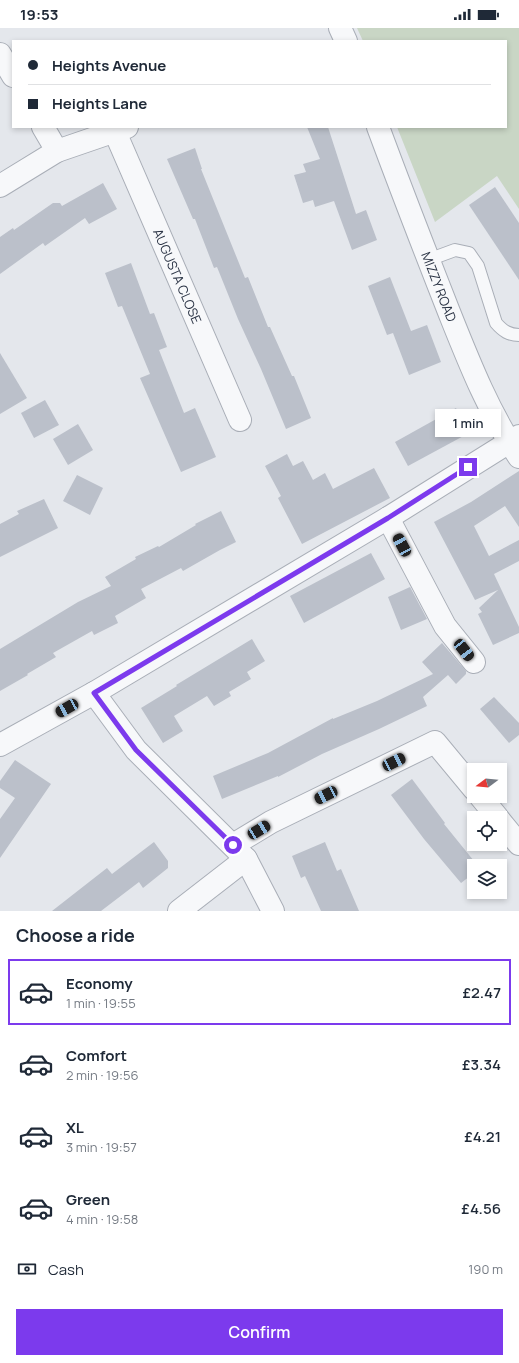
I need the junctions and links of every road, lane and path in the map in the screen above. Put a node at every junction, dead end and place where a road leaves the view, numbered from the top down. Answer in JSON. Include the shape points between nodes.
{"nodes":[{"id":1,"x":0,"y":54,"type":"edge"},
{"id":2,"x":12,"y":74,"type":"edge"},
{"id":3,"x":44,"y":128,"type":"edge"},
{"id":4,"x":378,"y":128,"type":"edge"},
{"id":5,"x":121,"y":129,"type":"edge"},
{"id":6,"x":57,"y":151,"type":"junction"},
{"id":7,"x":0,"y":186,"type":"edge"},
{"id":8,"x":428,"y":260,"type":"junction"},
{"id":9,"x":519,"y":335,"type":"edge"},
{"id":10,"x":240,"y":420,"type":"dead end"},
{"id":11,"x":516,"y":445,"type":"edge"},
{"id":12,"x":388,"y":518,"type":"junction"},
{"id":13,"x":474,"y":662,"type":"dead end"},
{"id":14,"x":94,"y":693,"type":"junction"},
{"id":15,"x":0,"y":745,"type":"edge"},
{"id":16,"x":467,"y":781,"type":"edge"},
{"id":17,"x":486,"y":803,"type":"edge"},
{"id":18,"x":492,"y":811,"type":"edge"},
{"id":19,"x":507,"y":829,"type":"edge"},
{"id":20,"x":519,"y":844,"type":"edge"},
{"id":21,"x":240,"y":852,"type":"junction"},
{"id":22,"x":179,"y":911,"type":"edge"},
{"id":23,"x":273,"y":911,"type":"edge"}],
"edges":[{"from":1,"to":2,"type":"street"},
{"from":3,"to":6,"type":"street"},
{"from":4,"to":8,"type":"street","name":"MIZZY ROAD"},
{"from":5,"to":6,"type":"street","name":"AUGUSTA CLOSE"},
{"from":5,"to":10,"type":"street","name":"AUGUSTA CLOSE"},
{"from":6,"to":7,"type":"street","name":"AUGUSTA CLOSE"},
{"from":8,"to":9,"type":"lane","via":[[455,250],[469,253],[478,266],[496,323],[502,330]]},
{"from":8,"to":11,"type":"street","name":"MIZZY ROAD","via":[[473,373]]},
{"from":11,"to":12,"type":"street"},
{"from":12,"to":13,"type":"street","via":[[445,626]]},
{"from":12,"to":14,"type":"street"},
{"from":14,"to":15,"type":"street"},
{"from":14,"to":21,"type":"street","via":[[136,750]]},
{"from":16,"to":21,"type":"street","via":[[435,742],[272,822]]},
{"from":17,"to":18,"type":"street"},
{"from":19,"to":20,"type":"street"},
{"from":21,"to":22,"type":"street"},
{"from":21,"to":23,"type":"street"}]}
